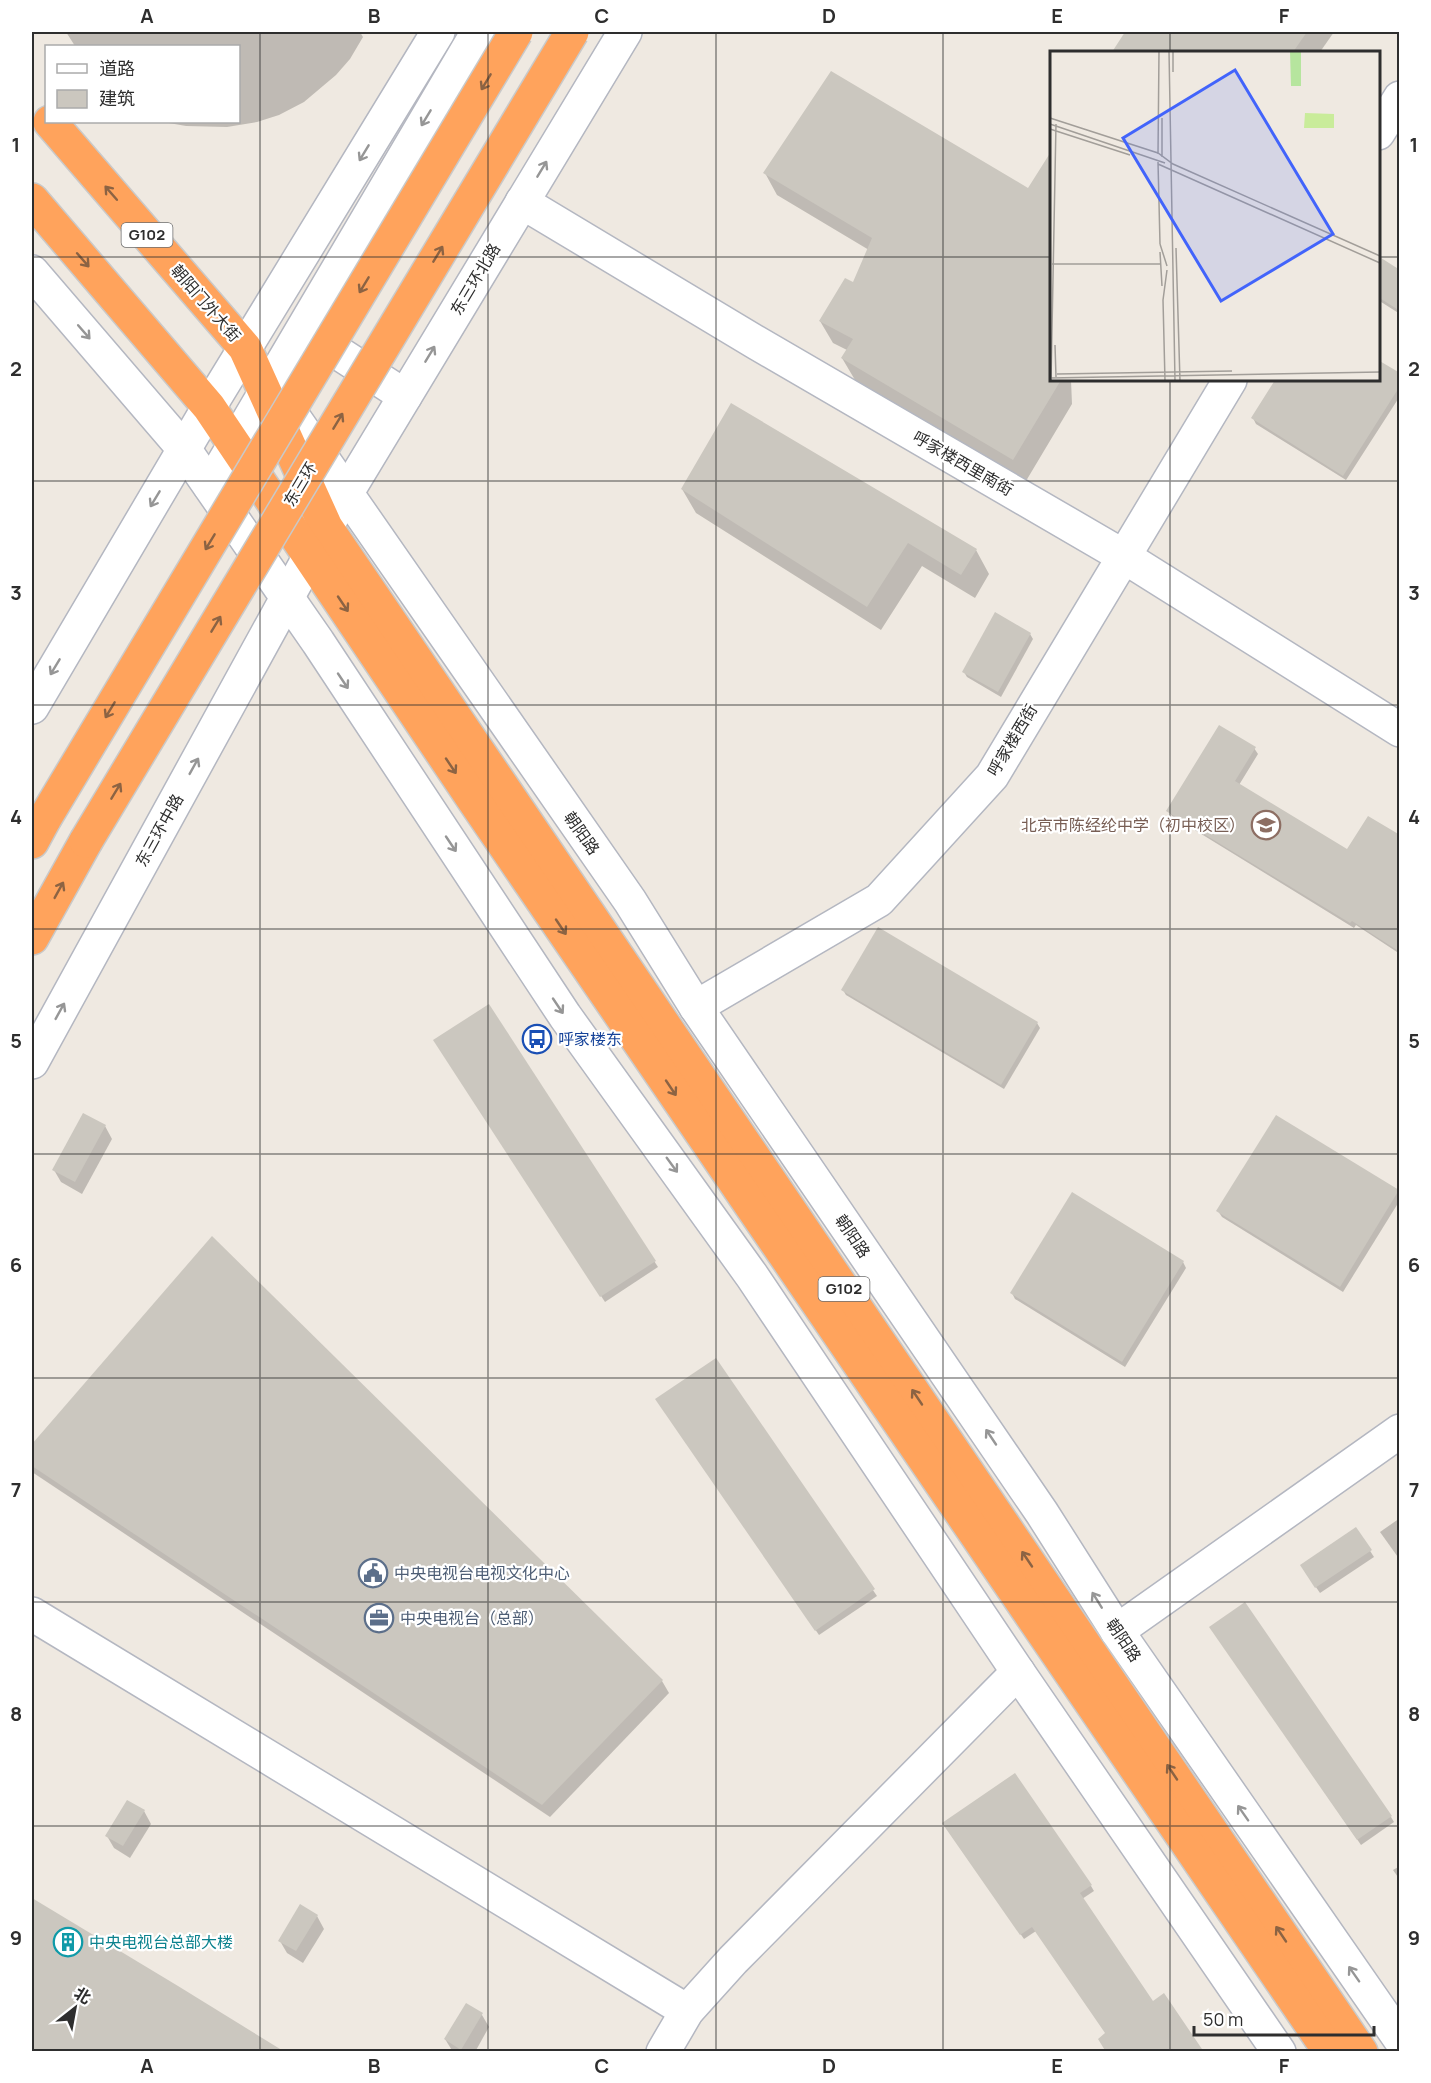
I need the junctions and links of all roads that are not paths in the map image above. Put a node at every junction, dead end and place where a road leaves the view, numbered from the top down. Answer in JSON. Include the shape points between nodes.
{"nodes":[{"id":1,"x":438,"y":32,"type":"edge"},
{"id":2,"x":477,"y":32,"type":"edge"},
{"id":3,"x":516,"y":32,"type":"edge"},
{"id":4,"x":572,"y":32,"type":"edge"},
{"id":5,"x":625,"y":32,"type":"edge"},
{"id":6,"x":1400,"y":98,"type":"edge"},
{"id":7,"x":32,"y":100,"type":"edge"},
{"id":8,"x":45,"y":117,"type":"edge"},
{"id":9,"x":51,"y":123,"type":"edge"},
{"id":10,"x":1380,"y":129,"type":"edge"},
{"id":11,"x":32,"y":200,"type":"edge"},
{"id":12,"x":522,"y":202,"type":"junction"},
{"id":13,"x":32,"y":272,"type":"edge"},
{"id":14,"x":269,"y":308,"type":"junction"},
{"id":15,"x":302,"y":329,"type":"junction"},
{"id":16,"x":245,"y":348,"type":"junction"},
{"id":17,"x":1229,"y":381,"type":"edge"},
{"id":18,"x":267,"y":388,"type":"junction"},
{"id":19,"x":405,"y":396,"type":"junction"},
{"id":20,"x":209,"y":407,"type":"junction"},
{"id":21,"x":234,"y":444,"type":"junction"},
{"id":22,"x":184,"y":449,"type":"junction"},
{"id":23,"x":210,"y":486,"type":"junction"},
{"id":24,"x":346,"y":494,"type":"junction"},
{"id":25,"x":326,"y":527,"type":"junction"},
{"id":26,"x":310,"y":555,"type":"junction"},
{"id":27,"x":1123,"y":556,"type":"junction"},
{"id":28,"x":287,"y":598,"type":"junction"},
{"id":29,"x":32,"y":707,"type":"edge"},
{"id":30,"x":1400,"y":730,"type":"edge"},
{"id":31,"x":38,"y":830,"type":"edge"},
{"id":32,"x":32,"y":938,"type":"edge"},
{"id":33,"x":696,"y":1007,"type":"junction"},
{"id":34,"x":32,"y":1062,"type":"edge"},
{"id":35,"x":1400,"y":1431,"type":"edge"},
{"id":36,"x":32,"y":1614,"type":"edge"},
{"id":37,"x":1117,"y":1631,"type":"junction"},
{"id":38,"x":1018,"y":1672,"type":"junction"},
{"id":39,"x":687,"y":2011,"type":"junction"},
{"id":40,"x":1400,"y":2039,"type":"edge"},
{"id":41,"x":663,"y":2052,"type":"edge"},
{"id":42,"x":1279,"y":2052,"type":"edge"},
{"id":43,"x":1330,"y":2052,"type":"edge"},
{"id":44,"x":1361,"y":2052,"type":"edge"}],
"edges":[{"from":1,"to":14,"type":"street","one_way":true},
{"from":2,"to":15,"type":"street","one_way":true},
{"from":3,"to":31,"type":"highway","one_way":true,"bridge":true},
{"from":32,"to":4,"type":"highway","name":"东三环","one_way":true,"bridge":true,"via":[[86,841]]},
{"from":12,"to":5,"type":"street","name":"东三环北路","one_way":true},
{"from":6,"to":10,"type":"street"},
{"from":7,"to":8,"type":"highway"},
{"from":16,"to":9,"type":"highway","name":"朝阳门外大街","number":"G102","one_way":true},
{"from":11,"to":20,"type":"highway","number":"G102","one_way":true},
{"from":19,"to":12,"type":"street","name":"东三环北路","one_way":true},
{"from":12,"to":27,"type":"street","name":"呼家楼西里南街"},
{"from":13,"to":22,"type":"street","one_way":true},
{"from":14,"to":15,"type":"street"},
{"from":14,"to":16,"type":"street"},
{"from":15,"to":18,"type":"street"},
{"from":15,"to":19,"type":"street"},
{"from":16,"to":18,"type":"highway","number":"G102"},
{"from":16,"to":20,"type":"street"},
{"from":17,"to":27,"type":"street","name":"呼家楼西街"},
{"from":18,"to":21,"type":"street"},
{"from":18,"to":24,"type":"street","name":"朝阳路"},
{"from":18,"to":25,"type":"highway","number":"G102"},
{"from":19,"to":24,"type":"street","name":"东三环北路"},
{"from":20,"to":21,"type":"highway","number":"G102"},
{"from":20,"to":22,"type":"street"},
{"from":21,"to":23,"type":"street"},
{"from":21,"to":26,"type":"highway","number":"G102"},
{"from":22,"to":23,"type":"street"},
{"from":22,"to":29,"type":"street","one_way":true},
{"from":23,"to":28,"type":"street"},
{"from":24,"to":25,"type":"street","name":"东三环北路"},
{"from":24,"to":33,"type":"street","name":"朝阳路","via":[[630,901]]},
{"from":25,"to":26,"type":"street","name":"东三环北路"},
{"from":44,"to":25,"type":"highway","number":"G102","one_way":true},
{"from":26,"to":28,"type":"street","name":"东三环中路"},
{"from":26,"to":43,"type":"highway","number":"G102","one_way":true},
{"from":27,"to":30,"type":"street","name":"呼家楼西里南街"},
{"from":27,"to":33,"type":"street","name":"呼家楼西街","via":[[992,776],[879,900]]},
{"from":34,"to":28,"type":"street","name":"东三环中路","one_way":true},
{"from":28,"to":38,"type":"street","one_way":true,"via":[[565,1016],[752,1276]]},
{"from":37,"to":33,"type":"street","name":"朝阳路","one_way":true,"via":[[1042,1513]]},
{"from":35,"to":37,"type":"street"},
{"from":36,"to":39,"type":"street"},
{"from":40,"to":37,"type":"street","name":"朝阳路","one_way":true},
{"from":38,"to":39,"type":"street"},
{"from":38,"to":42,"type":"street"},
{"from":39,"to":41,"type":"street"}]}
